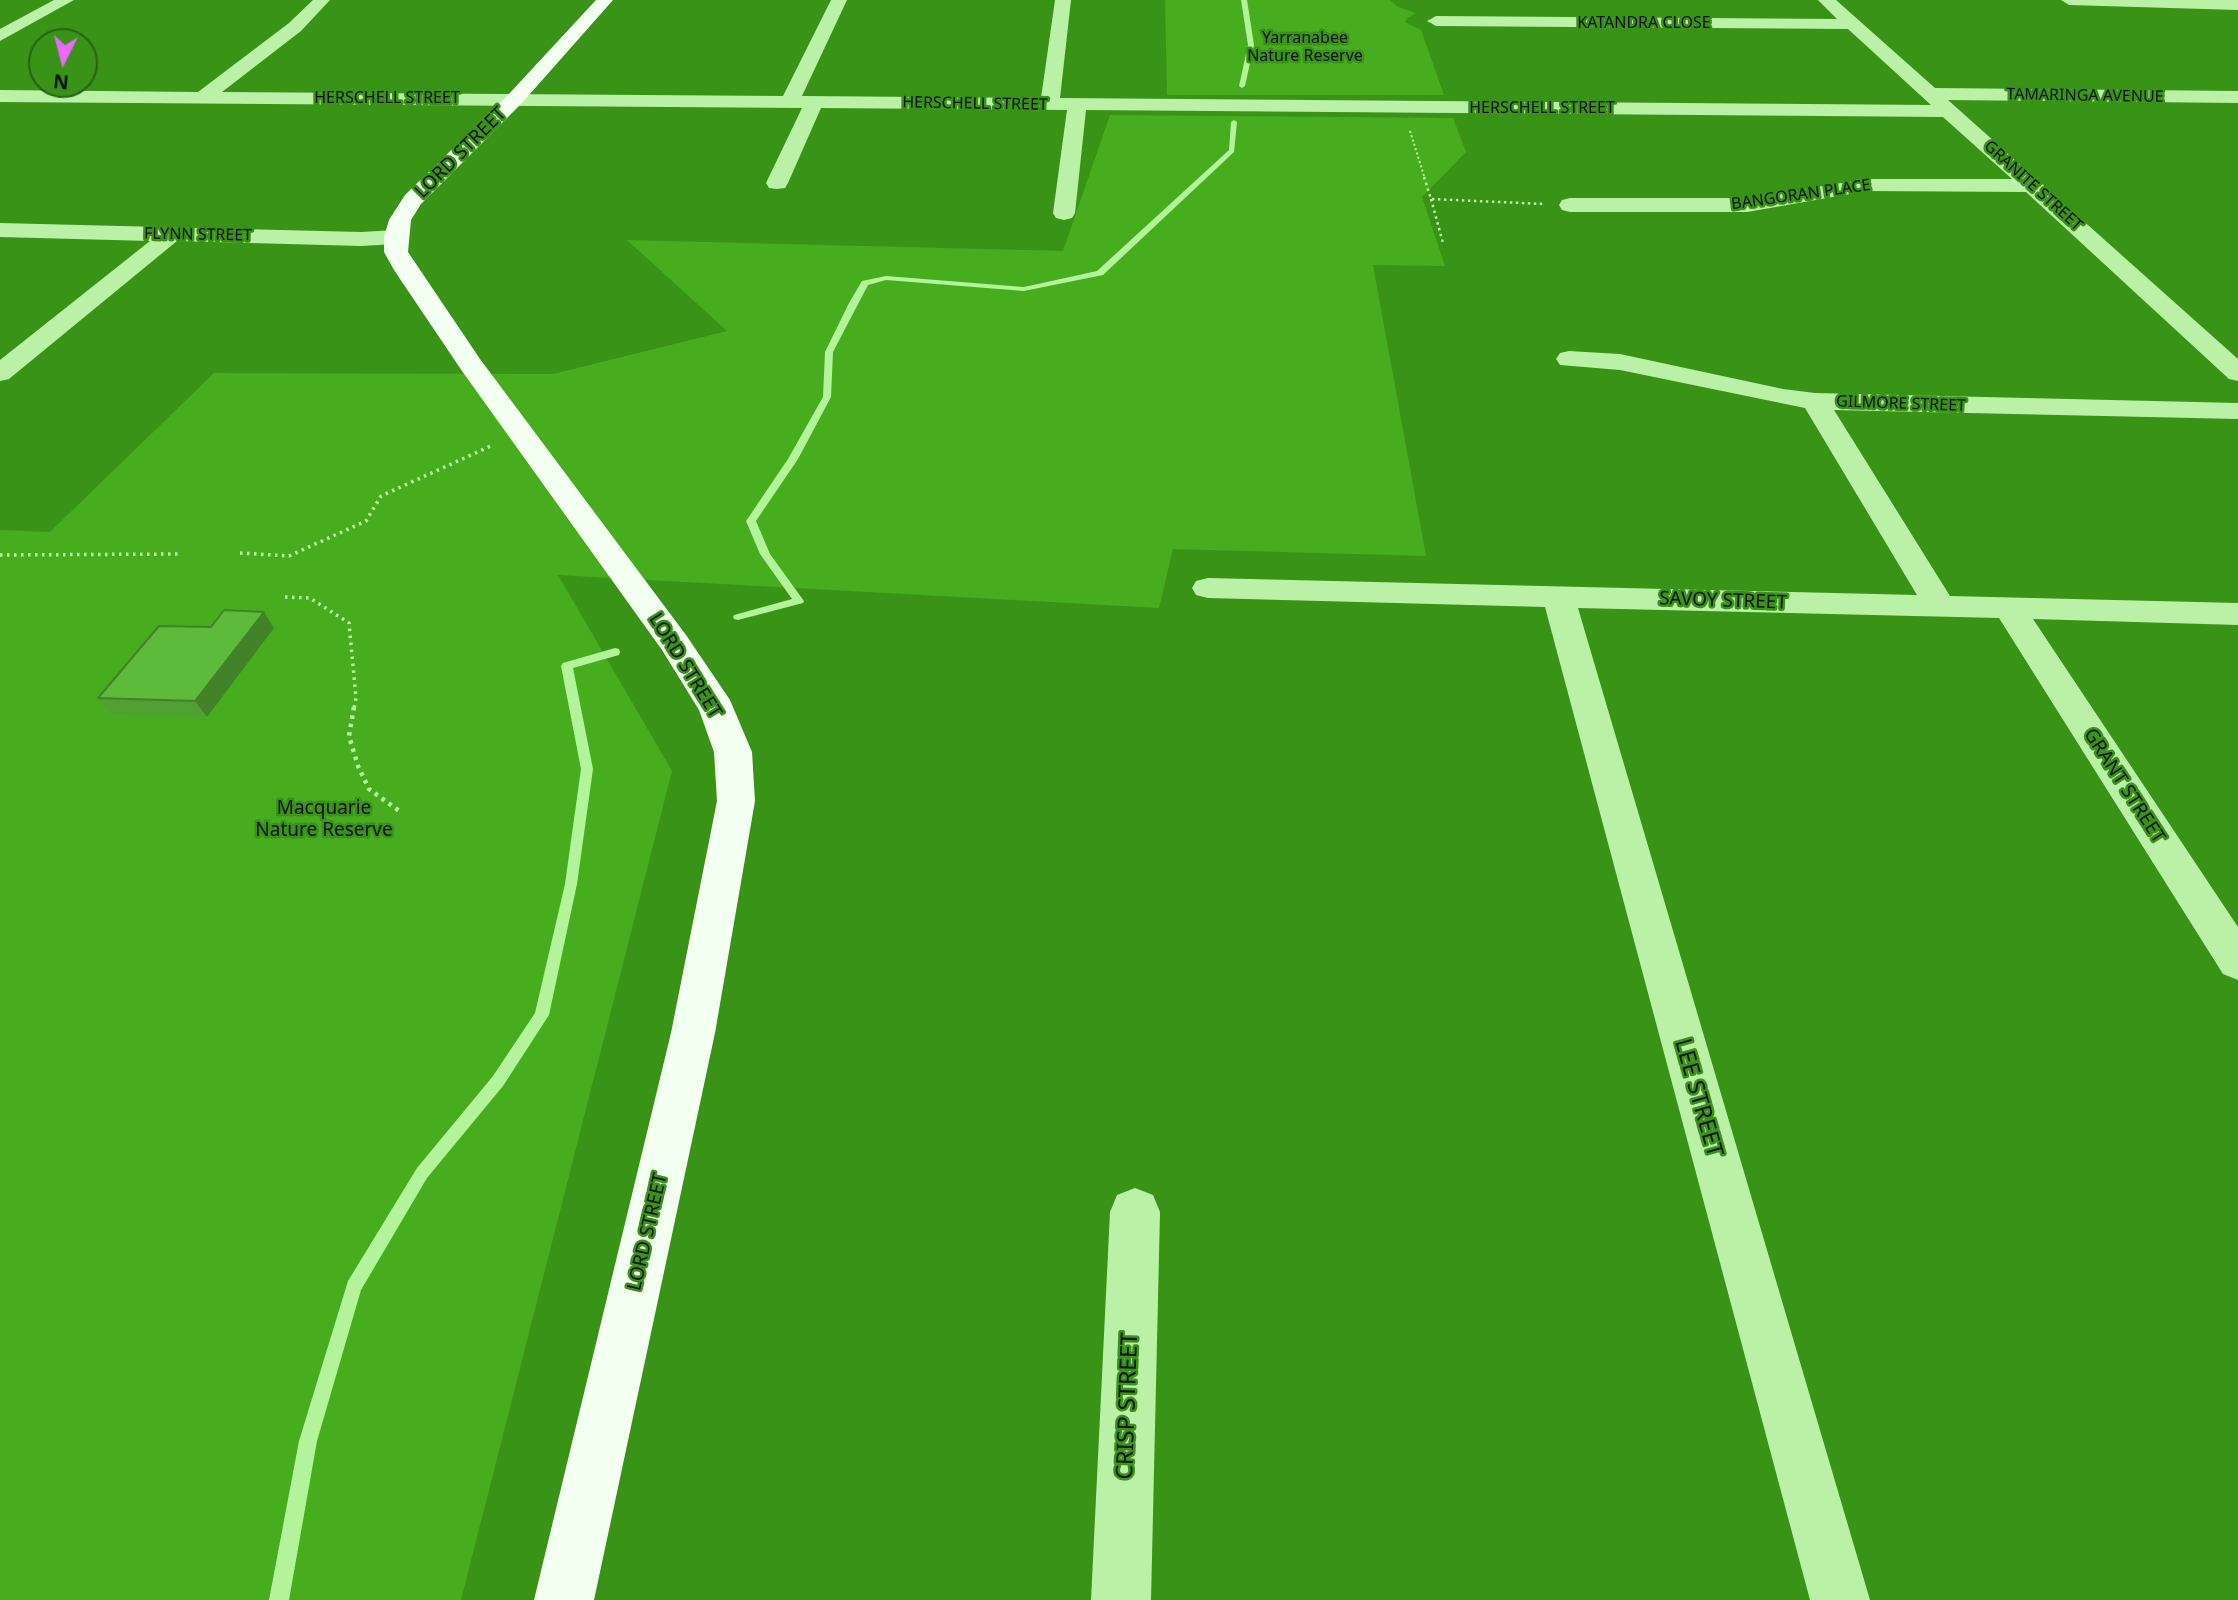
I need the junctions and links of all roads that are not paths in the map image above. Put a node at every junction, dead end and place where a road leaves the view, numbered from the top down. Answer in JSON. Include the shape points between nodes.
{"nodes":[{"id":1,"x":605,"y":0,"type":"edge"},
{"id":2,"x":839,"y":0,"type":"edge"},
{"id":3,"x":1063,"y":0,"type":"edge"},
{"id":4,"x":1826,"y":0,"type":"edge"},
{"id":5,"x":2069,"y":0,"type":"edge"},
{"id":6,"x":321,"y":1,"type":"edge"},
{"id":7,"x":62,"y":2,"type":"edge"},
{"id":8,"x":24,"y":4,"type":"dead end"},
{"id":9,"x":2238,"y":5,"type":"edge"},
{"id":10,"x":1628,"y":8,"type":"dead end"},
{"id":11,"x":1436,"y":21,"type":"dead end"},
{"id":12,"x":1642,"y":23,"type":"junction"},
{"id":13,"x":1853,"y":24,"type":"junction"},
{"id":14,"x":0,"y":36,"type":"edge"},
{"id":15,"x":1933,"y":94,"type":"junction"},
{"id":16,"x":0,"y":96,"type":"edge"},
{"id":17,"x":203,"y":97,"type":"junction"},
{"id":18,"x":2238,"y":97,"type":"edge"},
{"id":19,"x":515,"y":99,"type":"junction"},
{"id":20,"x":790,"y":102,"type":"junction"},
{"id":21,"x":814,"y":102,"type":"junction"},
{"id":22,"x":1050,"y":104,"type":"junction"},
{"id":23,"x":1077,"y":105,"type":"junction"},
{"id":24,"x":1951,"y":111,"type":"junction"},
{"id":25,"x":778,"y":183,"type":"dead end"},
{"id":26,"x":2033,"y":186,"type":"junction"},
{"id":27,"x":1570,"y":205,"type":"road end"},
{"id":28,"x":1064,"y":214,"type":"dead end"},
{"id":29,"x":0,"y":230,"type":"edge"},
{"id":30,"x":172,"y":234,"type":"junction"},
{"id":31,"x":396,"y":237,"type":"junction"},
{"id":32,"x":1569,"y":359,"type":"dead end"},
{"id":33,"x":0,"y":373,"type":"edge"},
{"id":34,"x":2238,"y":373,"type":"edge"},
{"id":35,"x":1815,"y":401,"type":"junction"},
{"id":36,"x":2238,"y":411,"type":"edge"},
{"id":37,"x":1208,"y":588,"type":"dead end"},
{"id":38,"x":1559,"y":595,"type":"junction"},
{"id":39,"x":1940,"y":607,"type":"junction"},
{"id":40,"x":2010,"y":610,"type":"junction"},
{"id":41,"x":2238,"y":614,"type":"edge"},
{"id":42,"x":2238,"y":962,"type":"edge"},
{"id":43,"x":1135,"y":1212,"type":"dead end"},
{"id":44,"x":564,"y":1600,"type":"edge"},
{"id":45,"x":1121,"y":1600,"type":"edge"},
{"id":46,"x":1840,"y":1600,"type":"edge"}],
"edges":[{"from":1,"to":19,"type":"main road","name":"LORD STREET"},
{"from":2,"to":20,"type":"street"},
{"from":3,"to":22,"type":"street"},
{"from":4,"to":13,"type":"street","name":"GRANITE STREET"},
{"from":5,"to":9,"type":"street"},
{"from":6,"to":17,"type":"street","via":[[295,27]]},
{"from":7,"to":8,"type":"street"},
{"from":7,"to":14,"type":"street"},
{"from":10,"to":12,"type":"street"},
{"from":11,"to":12,"type":"street","name":"KATANDRA CLOSE"},
{"from":12,"to":13,"type":"street","name":"KATANDRA CLOSE"},
{"from":13,"to":15,"type":"street","name":"GRANITE STREET"},
{"from":15,"to":18,"type":"street","name":"TAMARINGA AVENUE"},
{"from":15,"to":24,"type":"street","name":"GRANITE STREET"},
{"from":16,"to":17,"type":"street","name":"HERSCHELL STREET"},
{"from":17,"to":19,"type":"street","name":"HERSCHELL STREET"},
{"from":19,"to":20,"type":"street","name":"HERSCHELL STREET"},
{"from":19,"to":31,"type":"main road","name":"LORD STREET","via":[[413,200]]},
{"from":20,"to":21,"type":"street","name":"HERSCHELL STREET"},
{"from":21,"to":22,"type":"street","name":"HERSCHELL STREET"},
{"from":21,"to":25,"type":"street"},
{"from":22,"to":23,"type":"street","name":"HERSCHELL STREET"},
{"from":23,"to":24,"type":"street","name":"HERSCHELL STREET"},
{"from":23,"to":28,"type":"street"},
{"from":24,"to":26,"type":"street","name":"GRANITE STREET"},
{"from":26,"to":27,"type":"street","name":"BANGORAN PLACE","via":[[1867,185],[1747,205]]},
{"from":26,"to":34,"type":"street","name":"GRANITE STREET"},
{"from":29,"to":30,"type":"street","name":"FLYNN STREET"},
{"from":30,"to":31,"type":"street","name":"FLYNN STREET"},
{"from":30,"to":33,"type":"street"},
{"from":31,"to":44,"type":"main road","name":"LORD STREET","via":[[396,252],[406,270],[674,643],[717,709],[733,752],[736,801],[694,1033]]},
{"from":32,"to":35,"type":"street","name":"GILMORE STREET","via":[[1620,362]]},
{"from":35,"to":36,"type":"street","name":"GILMORE STREET"},
{"from":35,"to":39,"type":"street"},
{"from":37,"to":38,"type":"street","name":"SAVOY STREET"},
{"from":38,"to":39,"type":"street","name":"SAVOY STREET"},
{"from":38,"to":46,"type":"street","name":"LEE STREET"},
{"from":39,"to":40,"type":"street","name":"SAVOY STREET"},
{"from":40,"to":41,"type":"street","name":"SAVOY STREET"},
{"from":40,"to":42,"type":"street","name":"GRANT STREET"},
{"from":43,"to":45,"type":"street","name":"CRISP STREET"}]}
